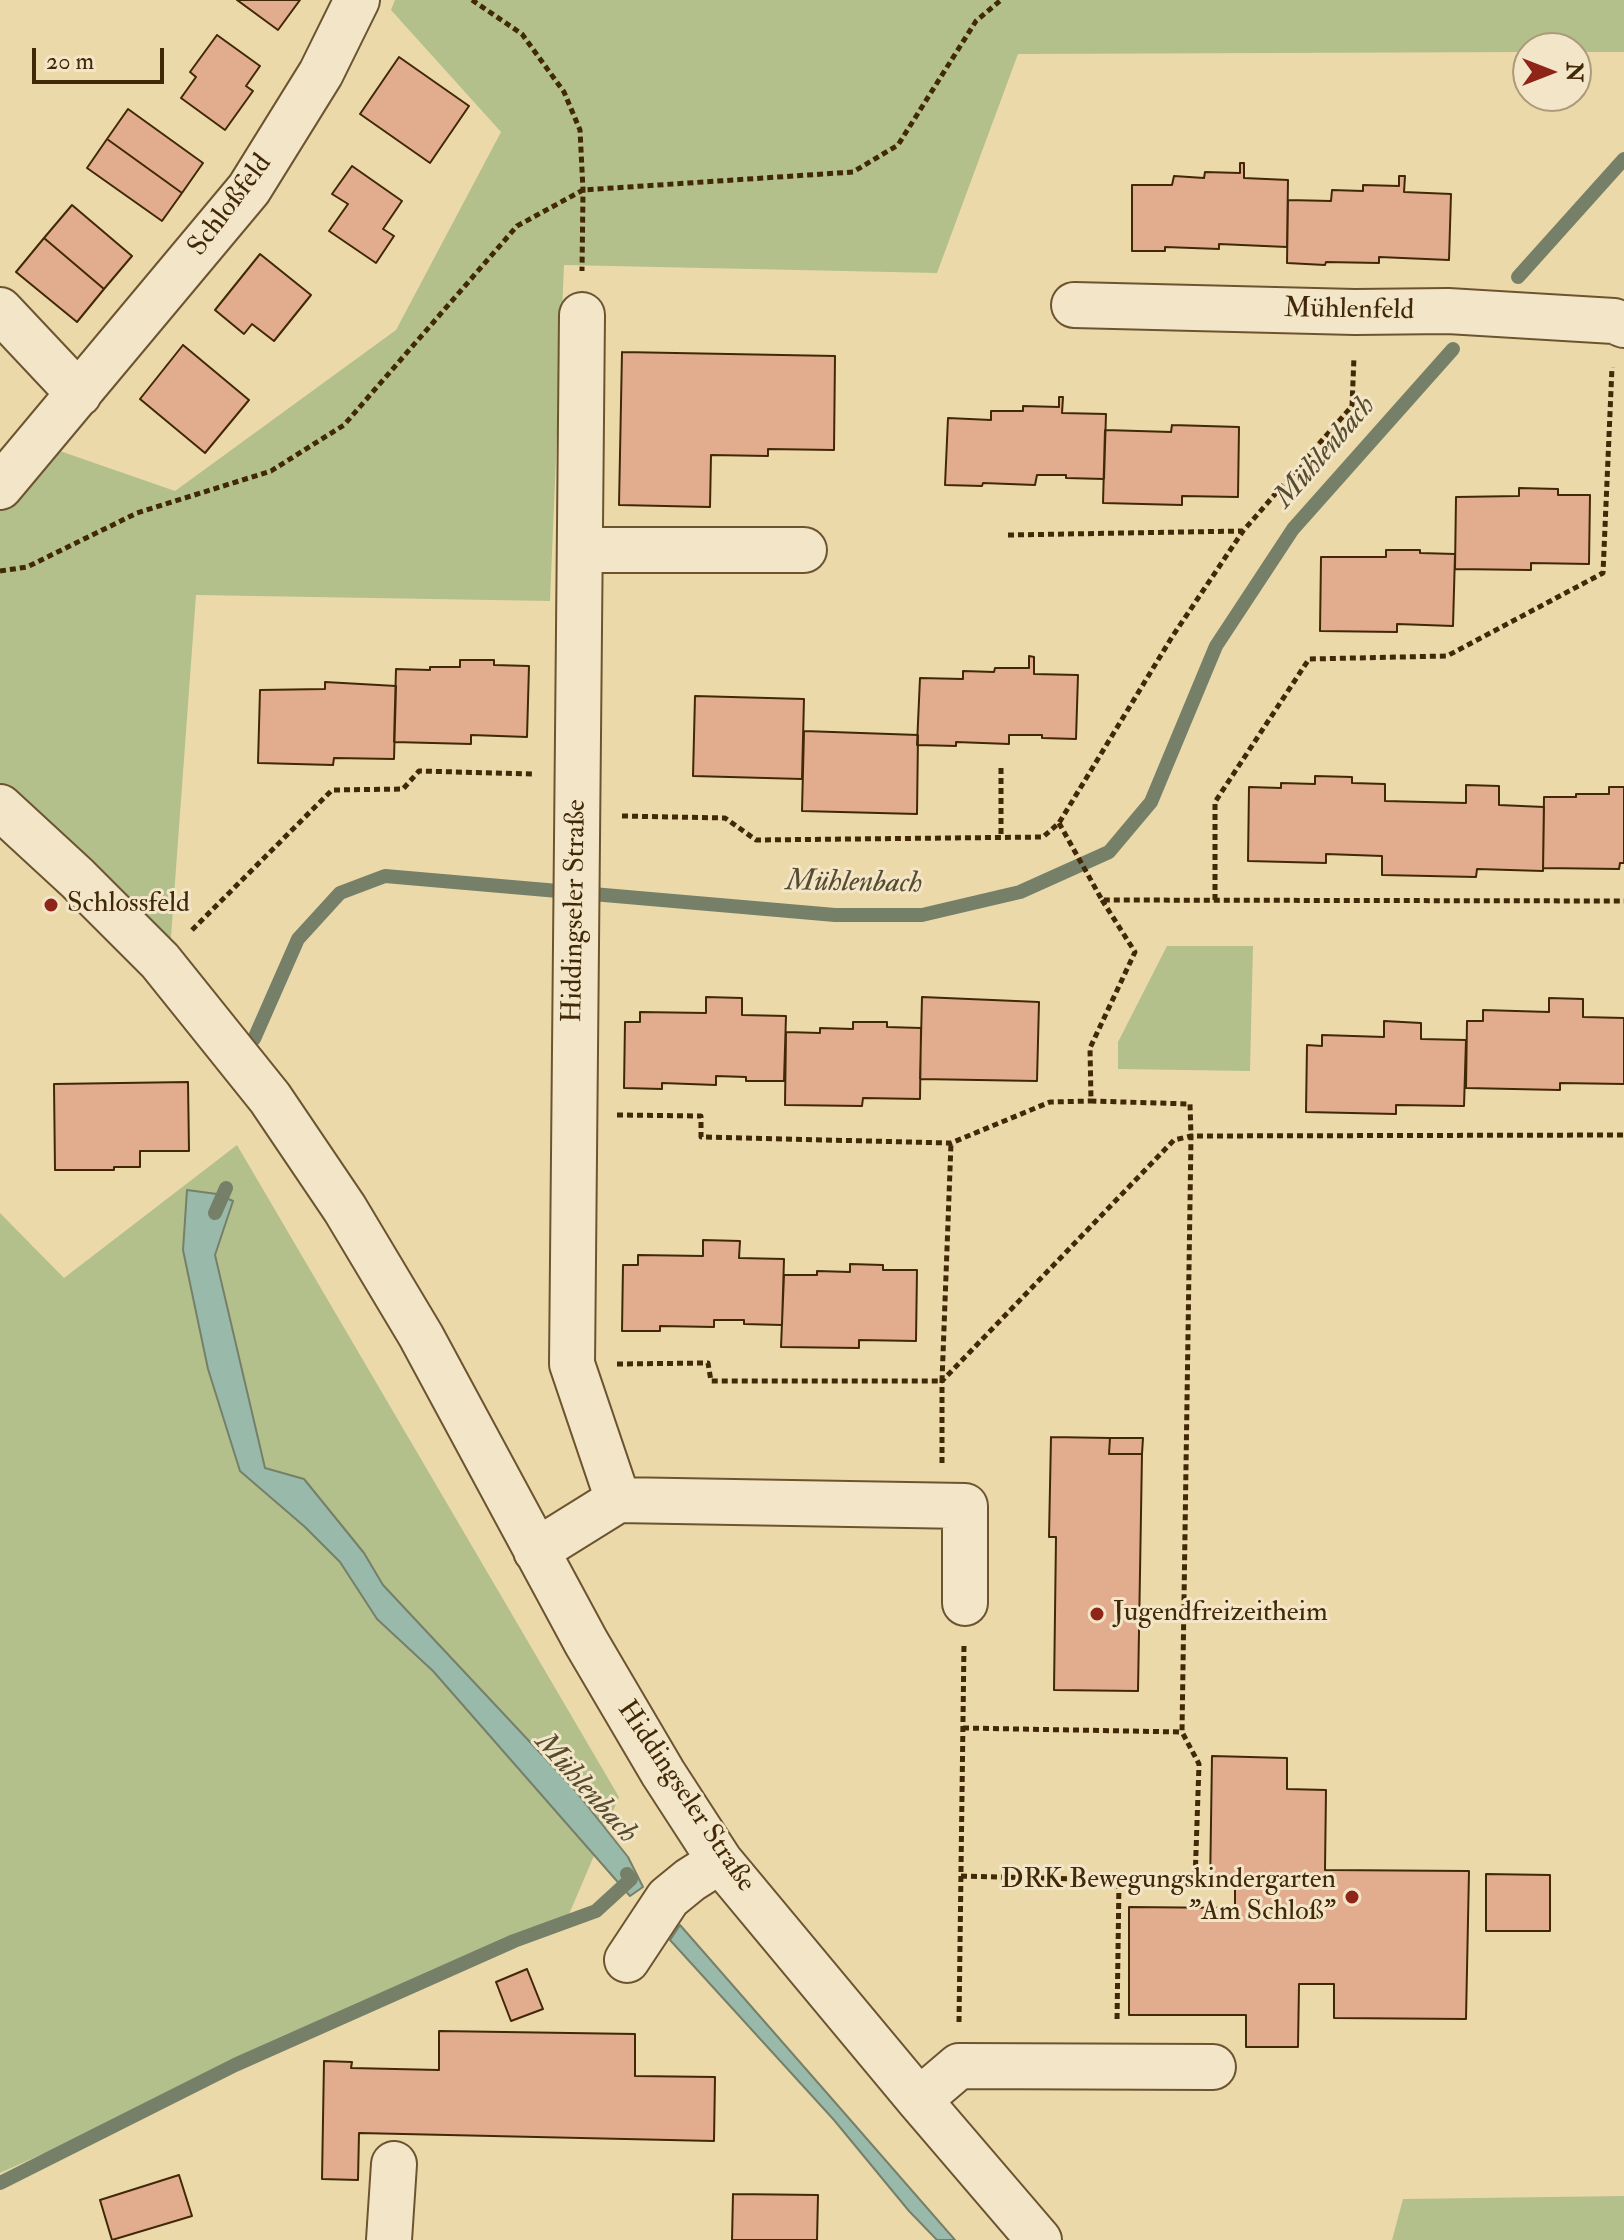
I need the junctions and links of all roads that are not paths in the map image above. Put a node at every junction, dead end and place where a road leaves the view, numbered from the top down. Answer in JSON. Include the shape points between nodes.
{"nodes":[{"id":1,"x":357,"y":0,"type":"edge"},
{"id":2,"x":1074,"y":305,"type":"dead end"},
{"id":3,"x":0,"y":310,"type":"edge"},
{"id":4,"x":582,"y":315,"type":"road end"},
{"id":5,"x":1619,"y":323,"type":"edge"},
{"id":6,"x":79,"y":394,"type":"junction"},
{"id":7,"x":0,"y":487,"type":"edge"},
{"id":8,"x":580,"y":550,"type":"junction"},
{"id":9,"x":804,"y":550,"type":"dead end"},
{"id":10,"x":0,"y":807,"type":"edge"},
{"id":11,"x":618,"y":1500,"type":"junction"},
{"id":12,"x":536,"y":1551,"type":"junction"},
{"id":13,"x":965,"y":1603,"type":"road end"},
{"id":14,"x":720,"y":1861,"type":"junction"},
{"id":15,"x":627,"y":1960,"type":"dead end"},
{"id":16,"x":1213,"y":2067,"type":"dead end"},
{"id":17,"x":919,"y":2100,"type":"junction"},
{"id":18,"x":394,"y":2164,"type":"dead end"},
{"id":19,"x":389,"y":2240,"type":"edge"},
{"id":20,"x":1039,"y":2240,"type":"edge"}],
"edges":[{"from":1,"to":6,"type":"street","name":"Schloßfeld","via":[[321,73],[249,189]]},
{"from":2,"to":5,"type":"street","name":"Mühlenfeld","via":[[1448,311]]},
{"from":3,"to":6,"type":"street"},
{"from":4,"to":8,"type":"street","name":"Hiddingseler Straße"},
{"from":6,"to":7,"type":"street","name":"Schloßfeld"},
{"from":8,"to":9,"type":"street"},
{"from":8,"to":11,"type":"street","name":"Hiddingseler Straße","via":[[572,1364]]},
{"from":10,"to":12,"type":"street","name":"Hiddingseler Straße","via":[[160,961],[270,1098],[421,1336]]},
{"from":11,"to":12,"type":"street"},
{"from":11,"to":13,"type":"street","via":[[965,1506]]},
{"from":12,"to":14,"type":"street","name":"Hiddingseler Straße","via":[[663,1773]]},
{"from":14,"to":15,"type":"street","via":[[668,1898]]},
{"from":14,"to":17,"type":"street","name":"Hiddingseler Straße"},
{"from":16,"to":17,"type":"street","via":[[959,2066]]},
{"from":17,"to":20,"type":"street","name":"Hiddingseler Straße"},
{"from":18,"to":19,"type":"street"}]}
